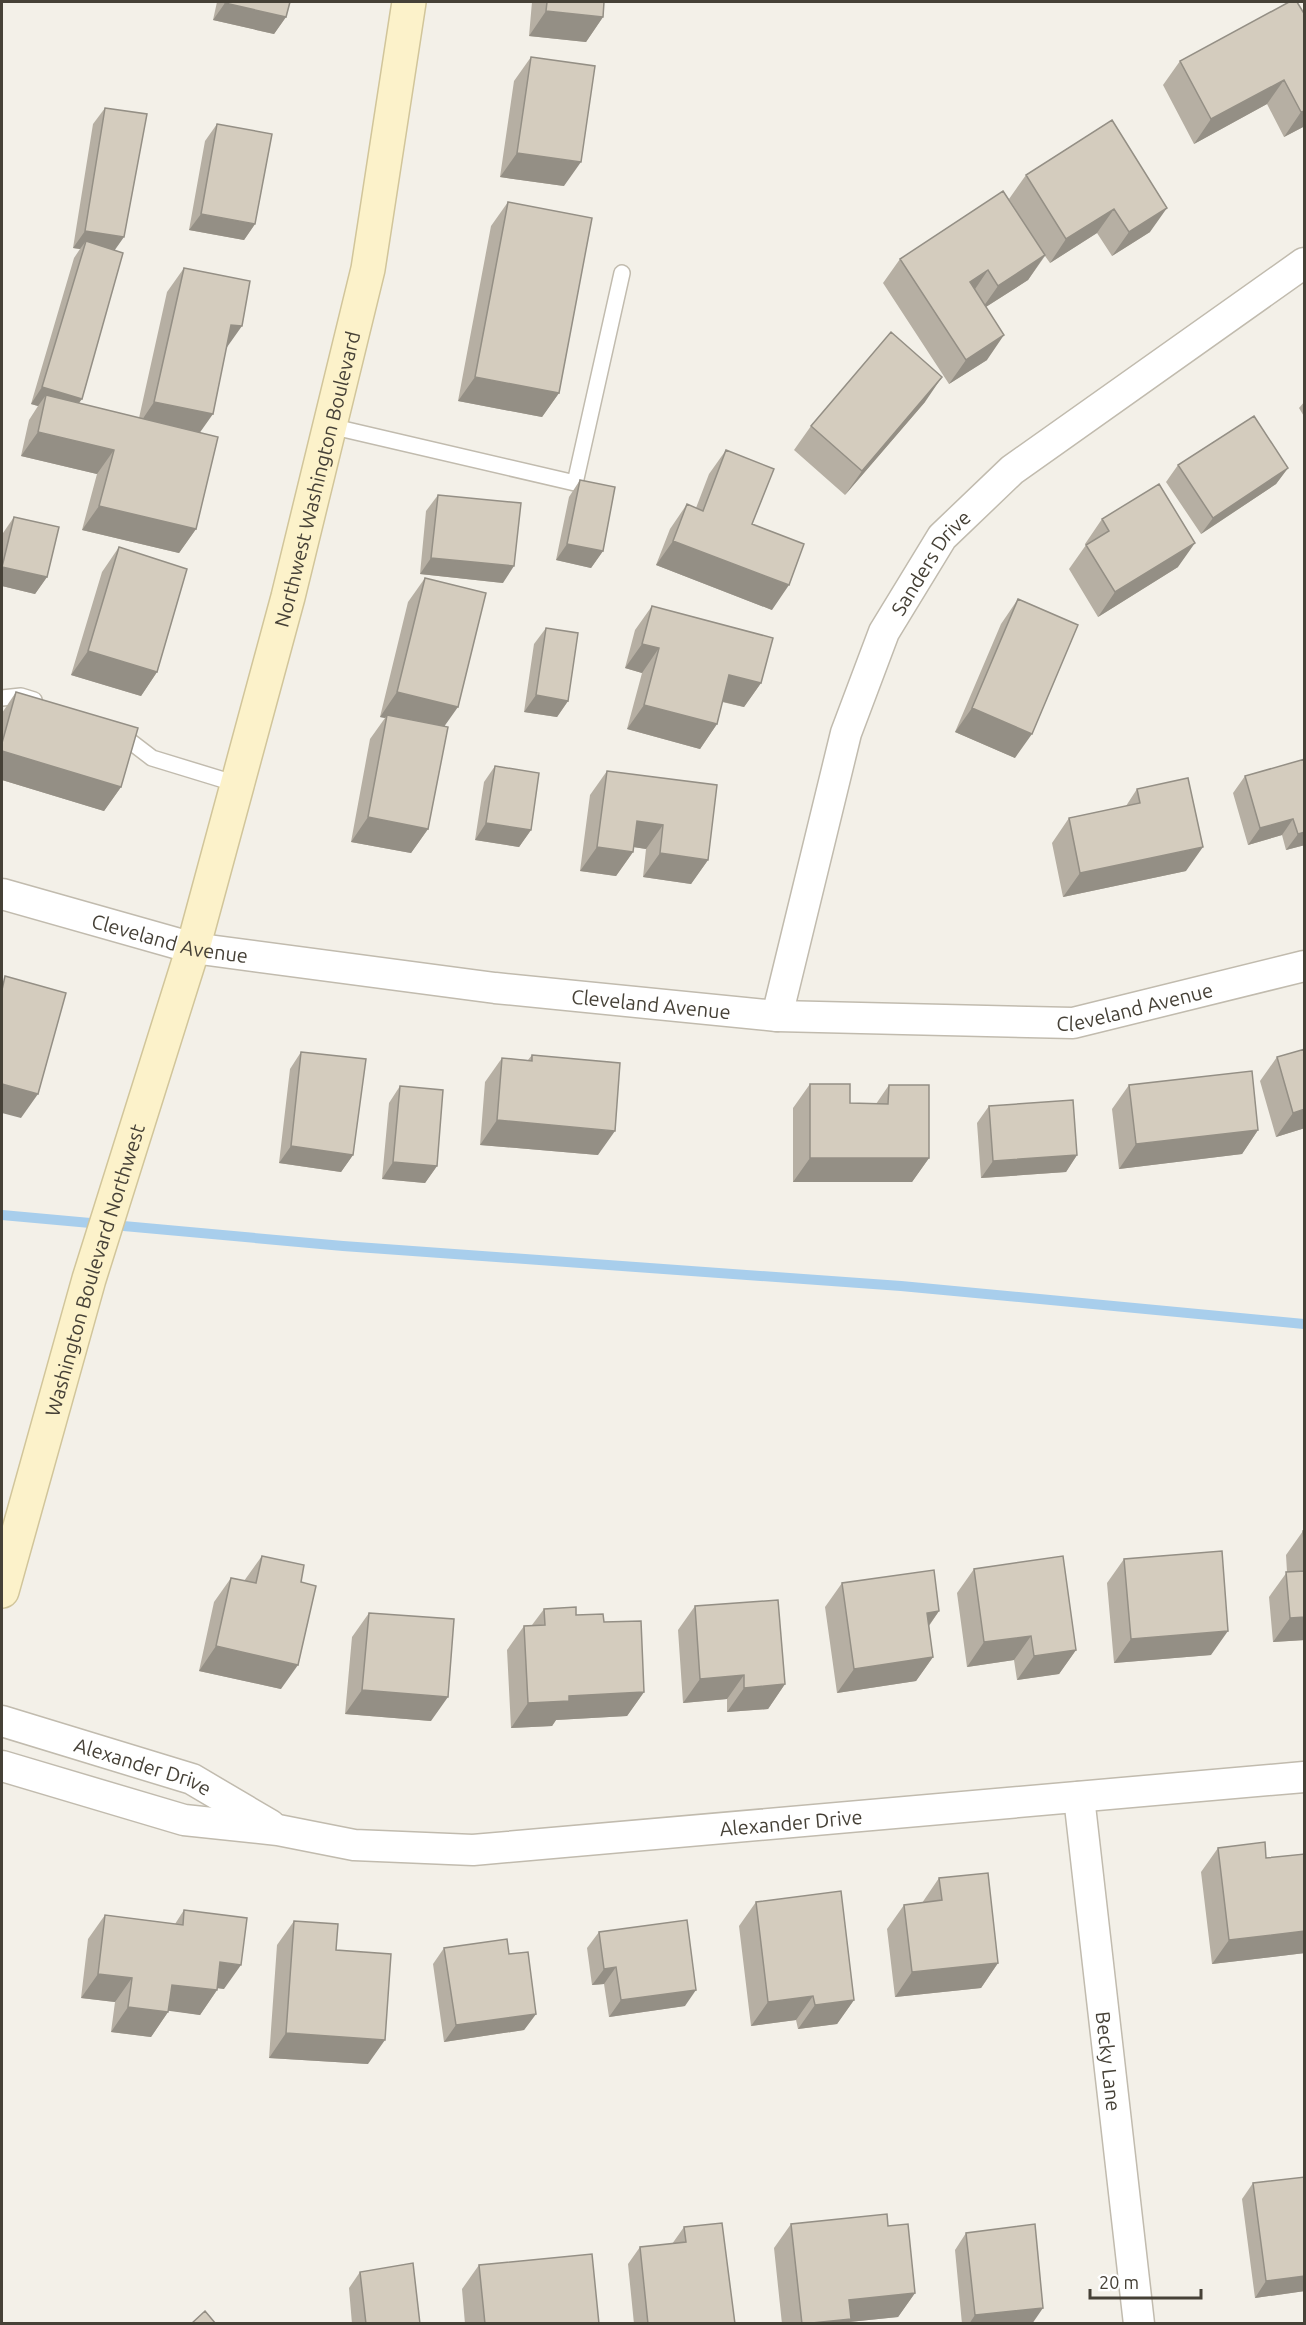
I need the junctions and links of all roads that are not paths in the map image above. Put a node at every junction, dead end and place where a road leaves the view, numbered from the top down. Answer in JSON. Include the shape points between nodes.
{"nodes":[{"id":1,"x":409,"y":2,"type":"edge"},
{"id":2,"x":1305,"y":263,"type":"edge"},
{"id":3,"x":622,"y":273,"type":"dead end"},
{"id":4,"x":330,"y":426,"type":"junction"},
{"id":5,"x":2,"y":698,"type":"edge"},
{"id":6,"x":50,"y":704,"type":"edge"},
{"id":7,"x":101,"y":725,"type":"edge"},
{"id":8,"x":237,"y":784,"type":"junction"},
{"id":9,"x":2,"y":894,"type":"edge"},
{"id":10,"x":193,"y":948,"type":"junction"},
{"id":11,"x":1305,"y":966,"type":"edge"},
{"id":12,"x":777,"y":1016,"type":"junction"},
{"id":13,"x":2,"y":1591,"type":"edge"},
{"id":14,"x":2,"y":1721,"type":"edge"},
{"id":15,"x":2,"y":1766,"type":"edge"},
{"id":16,"x":1305,"y":1777,"type":"edge"},
{"id":17,"x":1079,"y":1797,"type":"junction"},
{"id":18,"x":278,"y":1830,"type":"junction"},
{"id":19,"x":1139,"y":2324,"type":"edge"}],
"edges":[{"from":1,"to":4,"type":"main road","name":"Northwest Washington Boulevard","via":[[368,269]]},
{"from":2,"to":12,"type":"street","name":"Sanders Drive","via":[[1012,470],[942,537],[884,632],[846,733]]},
{"from":3,"to":4,"type":"lane","via":[[575,483]]},
{"from":4,"to":8,"type":"main road","name":"Northwest Washington Boulevard"},
{"from":5,"to":6,"type":"lane","via":[[21,696]]},
{"from":7,"to":8,"type":"lane","via":[[121,734],[152,758]]},
{"from":8,"to":10,"type":"main road","name":"Northwest Washington Boulevard"},
{"from":9,"to":10,"type":"street","name":"Cleveland Avenue"},
{"from":10,"to":12,"type":"street","name":"Cleveland Avenue","via":[[495,988]]},
{"from":10,"to":13,"type":"main road","name":"Washington Boulevard Northwest","via":[[89,1279]]},
{"from":11,"to":12,"type":"street","name":"Cleveland Avenue","via":[[1073,1023]]},
{"from":14,"to":18,"type":"street","name":"Alexander Drive","via":[[192,1779]]},
{"from":15,"to":18,"type":"street","name":"Alexander Drive","via":[[184,1820]]},
{"from":16,"to":17,"type":"street","name":"Alexander Drive"},
{"from":17,"to":18,"type":"street","name":"Alexander Drive","via":[[473,1850],[354,1845]]},
{"from":17,"to":19,"type":"street","name":"Becky Lane"}]}
